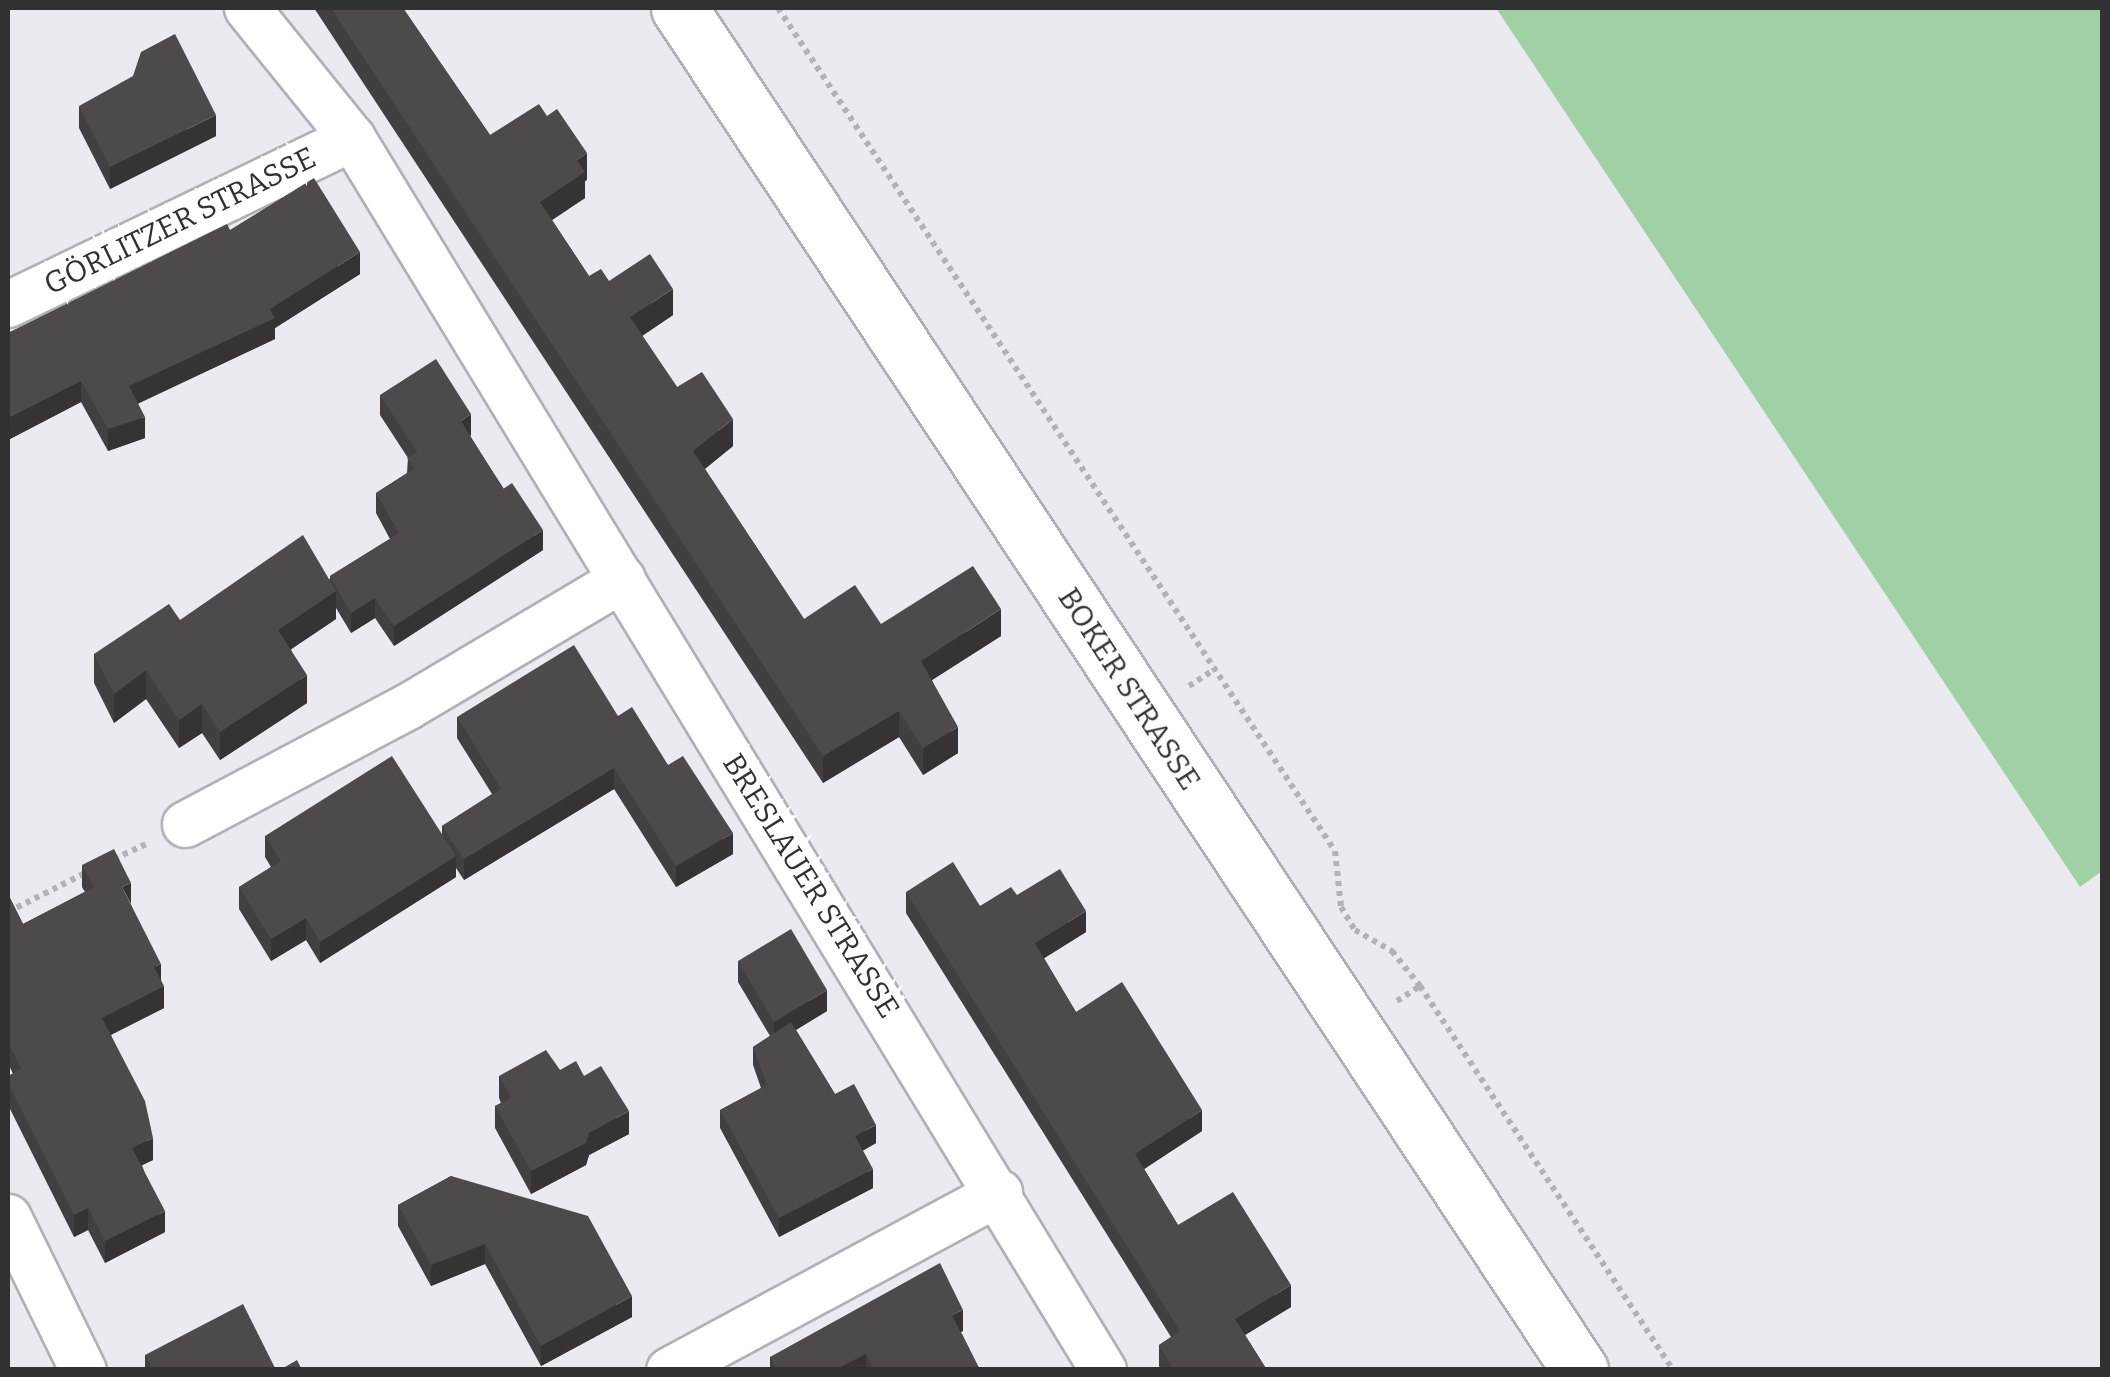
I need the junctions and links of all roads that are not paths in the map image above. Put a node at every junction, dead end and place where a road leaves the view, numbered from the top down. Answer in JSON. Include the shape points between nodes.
{"nodes":[{"id":1,"x":247,"y":8,"type":"edge"},
{"id":2,"x":679,"y":8,"type":"edge"},
{"id":3,"x":352,"y":138,"type":"junction"},
{"id":4,"x":8,"y":304,"type":"edge"},
{"id":5,"x":622,"y":579,"type":"junction"},
{"id":6,"x":185,"y":824,"type":"road end"},
{"id":7,"x":999,"y":1192,"type":"junction"},
{"id":8,"x":8,"y":1217,"type":"edge"},
{"id":9,"x":83,"y":1370,"type":"edge"},
{"id":10,"x":669,"y":1370,"type":"edge"},
{"id":11,"x":1103,"y":1370,"type":"edge"},
{"id":12,"x":1580,"y":1370,"type":"edge"}],
"edges":[{"from":1,"to":3,"type":"street","name":"BRESLAUER STRASSE"},
{"from":2,"to":12,"type":"main road","name":"BOKER STRASSE"},
{"from":3,"to":4,"type":"street","name":"GÖRLITZER STRASSE"},
{"from":3,"to":5,"type":"street","name":"BRESLAUER STRASSE"},
{"from":5,"to":6,"type":"street","via":[[408,706]]},
{"from":5,"to":7,"type":"street","name":"BRESLAUER STRASSE"},
{"from":7,"to":10,"type":"street"},
{"from":7,"to":11,"type":"street","name":"BRESLAUER STRASSE"},
{"from":8,"to":9,"type":"street"}]}
